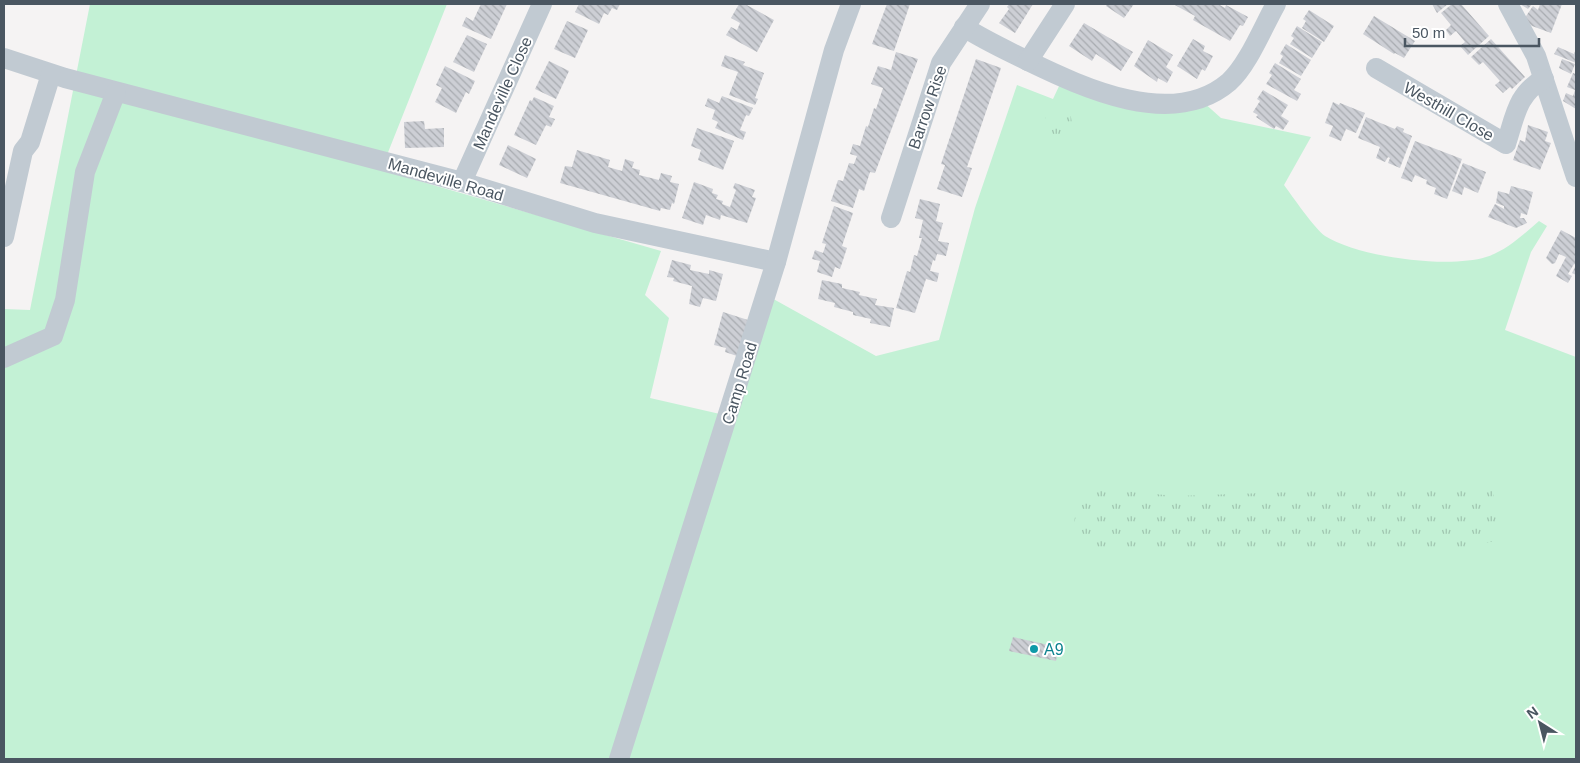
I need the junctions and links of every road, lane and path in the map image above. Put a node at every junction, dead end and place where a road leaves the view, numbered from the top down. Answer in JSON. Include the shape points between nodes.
{"nodes":[{"id":1,"x":542,"y":4,"type":"edge"},
{"id":2,"x":852,"y":4,"type":"edge"},
{"id":3,"x":980,"y":4,"type":"edge"},
{"id":4,"x":1065,"y":4,"type":"edge"},
{"id":5,"x":1276,"y":4,"type":"edge"},
{"id":6,"x":1508,"y":4,"type":"edge"},
{"id":7,"x":964,"y":27,"type":"junction"},
{"id":8,"x":4,"y":58,"type":"edge"},
{"id":9,"x":1028,"y":60,"type":"junction"},
{"id":10,"x":1376,"y":68,"type":"dead end"},
{"id":11,"x":51,"y":74,"type":"junction"},
{"id":12,"x":1544,"y":79,"type":"junction"},
{"id":13,"x":116,"y":92,"type":"junction"},
{"id":14,"x":1574,"y":164,"type":"edge"},
{"id":15,"x":462,"y":182,"type":"junction"},
{"id":16,"x":890,"y":218,"type":"dead end"},
{"id":17,"x":4,"y":236,"type":"edge"},
{"id":18,"x":776,"y":262,"type":"junction"},
{"id":19,"x":4,"y":358,"type":"edge"},
{"id":20,"x":618,"y":759,"type":"edge"}],
"edges":[{"from":1,"to":15,"type":"street","name":"Mandeville Close"},
{"from":2,"to":18,"type":"street","name":"Camp Road","via":[[831,58]]},
{"from":3,"to":7,"type":"street","name":"Barrow Rise"},
{"from":4,"to":9,"type":"street"},
{"from":5,"to":9,"type":"street","via":[[1230,81],[1208,96],[1195,100],[1158,103],[1100,92]]},
{"from":6,"to":12,"type":"street","via":[[1528,39]]},
{"from":7,"to":9,"type":"street"},
{"from":7,"to":16,"type":"street","name":"Barrow Rise","via":[[946,53],[937,74]]},
{"from":8,"to":11,"type":"street","name":"Mandeville Road"},
{"from":10,"to":12,"type":"street","name":"Westhill Close","via":[[1506,144],[1524,94],[1531,85]]},
{"from":11,"to":13,"type":"street","name":"Mandeville Road"},
{"from":11,"to":17,"type":"street","via":[[30,142],[23,151]]},
{"from":12,"to":14,"type":"street"},
{"from":13,"to":15,"type":"street","name":"Mandeville Road"},
{"from":13,"to":19,"type":"street","via":[[86,172],[65,300],[53,336]]},
{"from":15,"to":18,"type":"street","name":"Mandeville Road","via":[[595,223]]},
{"from":18,"to":20,"type":"street","name":"Camp Road"}]}
